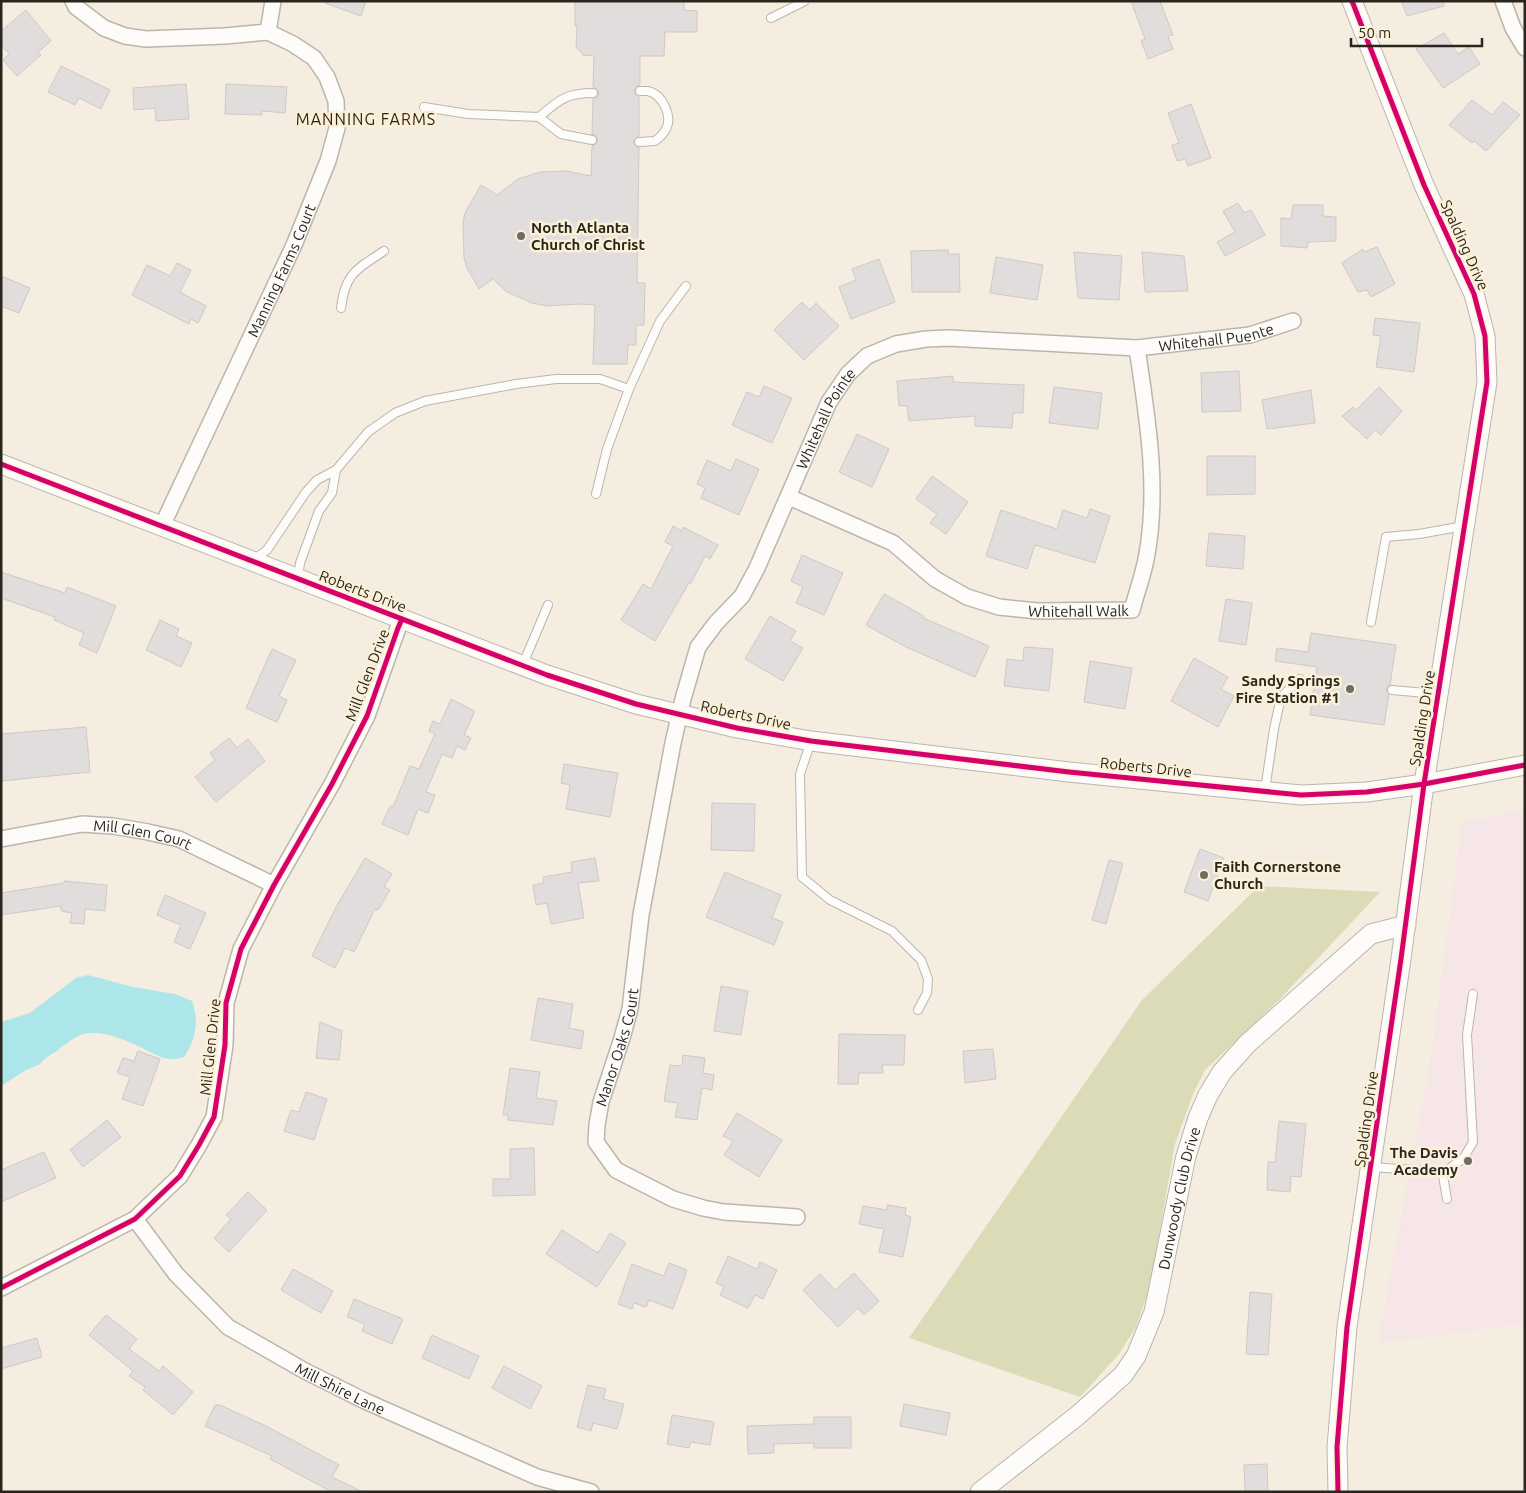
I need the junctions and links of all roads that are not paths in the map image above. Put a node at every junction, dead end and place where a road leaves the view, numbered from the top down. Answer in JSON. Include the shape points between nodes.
{"nodes":[{"id":1,"x":73,"y":1,"type":"edge"},
{"id":2,"x":273,"y":1,"type":"edge"},
{"id":3,"x":805,"y":1,"type":"edge"},
{"id":4,"x":1352,"y":1,"type":"edge"},
{"id":5,"x":1503,"y":1,"type":"edge"},
{"id":6,"x":771,"y":18,"type":"dead end"},
{"id":7,"x":268,"y":32,"type":"junction"},
{"id":8,"x":1525,"y":48,"type":"edge"},
{"id":9,"x":640,"y":91,"type":"dead end"},
{"id":10,"x":593,"y":93,"type":"dead end"},
{"id":11,"x":424,"y":107,"type":"dead end"},
{"id":12,"x":539,"y":117,"type":"junction"},
{"id":13,"x":592,"y":140,"type":"dead end"},
{"id":14,"x":639,"y":142,"type":"dead end"},
{"id":15,"x":384,"y":251,"type":"dead end"},
{"id":16,"x":686,"y":286,"type":"dead end"},
{"id":17,"x":341,"y":308,"type":"dead end"},
{"id":18,"x":1293,"y":321,"type":"dead end"},
{"id":19,"x":1137,"y":348,"type":"junction"},
{"id":20,"x":629,"y":389,"type":"junction"},
{"id":21,"x":1,"y":464,"type":"edge"},
{"id":22,"x":336,"y":470,"type":"junction"},
{"id":23,"x":596,"y":494,"type":"dead end"},
{"id":24,"x":789,"y":497,"type":"junction"},
{"id":25,"x":162,"y":526,"type":"junction"},
{"id":26,"x":1464,"y":526,"type":"junction"},
{"id":27,"x":252,"y":561,"type":"junction"},
{"id":28,"x":298,"y":579,"type":"junction"},
{"id":29,"x":548,"y":605,"type":"dead end"},
{"id":30,"x":402,"y":620,"type":"junction"},
{"id":31,"x":1371,"y":622,"type":"dead end"},
{"id":32,"x":522,"y":666,"type":"junction"},
{"id":33,"x":1300,"y":678,"type":"dead end"},
{"id":34,"x":1392,"y":690,"type":"dead end"},
{"id":35,"x":1438,"y":694,"type":"junction"},
{"id":36,"x":678,"y":721,"type":"junction"},
{"id":37,"x":811,"y":741,"type":"junction"},
{"id":38,"x":1525,"y":765,"type":"edge"},
{"id":39,"x":1424,"y":784,"type":"junction"},
{"id":40,"x":1265,"y":792,"type":"junction"},
{"id":41,"x":1,"y":840,"type":"edge"},
{"id":42,"x":274,"y":885,"type":"junction"},
{"id":43,"x":1406,"y":925,"type":"junction"},
{"id":44,"x":1473,"y":994,"type":"dead end"},
{"id":45,"x":918,"y":1010,"type":"dead end"},
{"id":46,"x":1372,"y":1167,"type":"junction"},
{"id":47,"x":1442,"y":1170,"type":"junction"},
{"id":48,"x":1447,"y":1199,"type":"dead end"},
{"id":49,"x":797,"y":1217,"type":"dead end"},
{"id":50,"x":135,"y":1219,"type":"junction"},
{"id":51,"x":1,"y":1288,"type":"edge"},
{"id":52,"x":591,"y":1492,"type":"edge"},
{"id":53,"x":980,"y":1492,"type":"edge"},
{"id":54,"x":1338,"y":1492,"type":"edge"}],
"edges":[{"from":1,"to":7,"type":"street","via":[[76,7],[104,28],[125,36],[146,39]]},
{"from":2,"to":7,"type":"street"},
{"from":3,"to":6,"type":"lane"},
{"from":4,"to":26,"type":"street","name":"Spalding Drive","via":[[1424,185],[1474,294],[1485,336],[1487,382]]},
{"from":5,"to":8,"type":"street","via":[[1512,28]]},
{"from":7,"to":25,"type":"street","name":"Manning Farms Court","via":[[314,58],[327,77],[336,101],[337,128],[328,161],[294,245]]},
{"from":9,"to":14,"type":"lane","via":[[649,91],[657,97],[667,108],[668,120],[666,129],[656,141]]},
{"from":10,"to":12,"type":"lane","via":[[576,93],[557,101]]},
{"from":11,"to":12,"type":"lane","via":[[468,114]]},
{"from":12,"to":13,"type":"lane","via":[[561,134]]},
{"from":15,"to":17,"type":"lane","via":[[352,272],[343,291]]},
{"from":16,"to":20,"type":"lane","via":[[660,321]]},
{"from":18,"to":19,"type":"street","name":"Whitehall Puente","via":[[1250,335]]},
{"from":19,"to":24,"type":"street","name":"Whitehall Pointe","via":[[926,338],[896,344],[867,356],[848,374],[829,402]]},
{"from":19,"to":24,"type":"street","name":"Whitehall Walk","via":[[1153,492],[1147,554],[1132,610],[1037,611],[999,607],[967,598],[935,579],[893,543]]},
{"from":20,"to":22,"type":"lane","via":[[600,379],[556,379],[425,401],[395,413],[368,432]]},
{"from":20,"to":23,"type":"lane","via":[[607,449]]},
{"from":21,"to":25,"type":"street","name":"Roberts Drive"},
{"from":22,"to":27,"type":"lane","via":[[317,480],[267,550]]},
{"from":22,"to":28,"type":"lane","via":[[332,493],[319,511],[300,563]]},
{"from":24,"to":36,"type":"street","name":"Whitehall Pointe","via":[[742,596],[698,647]]},
{"from":25,"to":27,"type":"street","name":"Roberts Drive"},
{"from":26,"to":31,"type":"lane","via":[[1386,537]]},
{"from":26,"to":35,"type":"street","name":"Spalding Drive"},
{"from":27,"to":28,"type":"street","name":"Roberts Drive"},
{"from":28,"to":30,"type":"street","name":"Roberts Drive"},
{"from":29,"to":32,"type":"lane"},
{"from":30,"to":32,"type":"street","name":"Roberts Drive"},
{"from":30,"to":42,"type":"street","name":"Mill Glen Drive","via":[[367,716]]},
{"from":32,"to":36,"type":"street","name":"Roberts Drive"},
{"from":33,"to":40,"type":"lane","via":[[1281,697]]},
{"from":34,"to":35,"type":"lane"},
{"from":35,"to":39,"type":"street","name":"Spalding Drive"},
{"from":36,"to":37,"type":"street","name":"Roberts Drive"},
{"from":36,"to":49,"type":"street","name":"Manor Oaks Court","via":[[641,915],[630,1009],[601,1102],[596,1142],[616,1170],[672,1199],[724,1212]]},
{"from":37,"to":40,"type":"street","name":"Roberts Drive"},
{"from":37,"to":45,"type":"lane","via":[[800,774],[802,877],[830,900],[892,931],[921,960],[928,978],[927,994]]},
{"from":38,"to":39,"type":"street","name":"Roberts Drive"},
{"from":39,"to":40,"type":"street","name":"Roberts Drive","via":[[1336,794]]},
{"from":39,"to":43,"type":"street","name":"Spalding Drive"},
{"from":41,"to":42,"type":"street","name":"Mill Glen Court","via":[[82,824],[113,826],[179,838]]},
{"from":42,"to":50,"type":"street","name":"Mill Glen Drive","via":[[241,949],[226,1003],[225,1045],[214,1116],[180,1176]]},
{"from":43,"to":46,"type":"street","name":"Spalding Drive"},
{"from":43,"to":53,"type":"street","name":"Dunwoody Club Drive","via":[[1371,934],[1248,1043],[1222,1072],[1198,1118],[1186,1156],[1154,1312],[1136,1356],[1123,1375],[1076,1416]]},
{"from":44,"to":47,"type":"lane","via":[[1467,1034],[1473,1142],[1464,1158]]},
{"from":46,"to":47,"type":"lane"},
{"from":46,"to":54,"type":"street","name":"Spalding Drive","via":[[1347,1327],[1337,1447]]},
{"from":47,"to":48,"type":"lane"},
{"from":50,"to":51,"type":"street","name":"Mill Glen Drive"},
{"from":50,"to":52,"type":"street","name":"Mill Shire Lane","via":[[176,1274],[228,1327],[365,1401],[537,1477]]}]}
